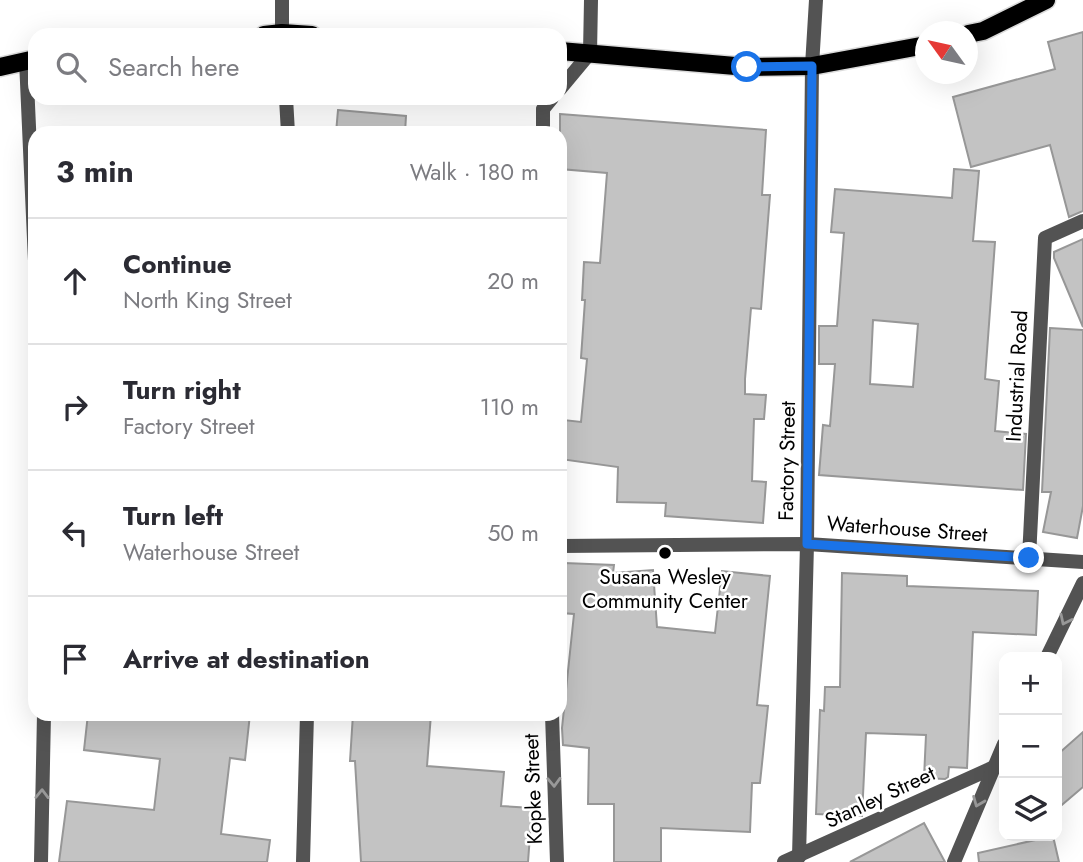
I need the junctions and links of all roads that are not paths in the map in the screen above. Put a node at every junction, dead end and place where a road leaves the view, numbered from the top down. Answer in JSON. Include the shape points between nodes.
{"nodes":[{"id":1,"x":282,"y":0,"type":"edge"},
{"id":2,"x":591,"y":0,"type":"edge"},
{"id":3,"x":816,"y":0,"type":"edge"},
{"id":4,"x":1046,"y":0,"type":"edge"},
{"id":5,"x":277,"y":28,"type":"edge"},
{"id":6,"x":978,"y":32,"type":"edge"},
{"id":7,"x":915,"y":47,"type":"edge"},
{"id":8,"x":567,"y":51,"type":"edge"},
{"id":9,"x":590,"y":53,"type":"junction"},
{"id":10,"x":28,"y":60,"type":"edge"},
{"id":11,"x":812,"y":66,"type":"junction"},
{"id":12,"x":0,"y":67,"type":"edge"},
{"id":13,"x":567,"y":81,"type":"edge"},
{"id":14,"x":31,"y":105,"type":"edge"},
{"id":15,"x":286,"y":105,"type":"edge"},
{"id":16,"x":546,"y":105,"type":"edge"},
{"id":17,"x":32,"y":126,"type":"edge"},
{"id":18,"x":288,"y":126,"type":"edge"},
{"id":19,"x":543,"y":126,"type":"edge"},
{"id":20,"x":1083,"y":221,"type":"edge"},
{"id":21,"x":807,"y":544,"type":"junction"},
{"id":22,"x":567,"y":545,"type":"edge"},
{"id":23,"x":1029,"y":558,"type":"junction"},
{"id":24,"x":1083,"y":562,"type":"edge"},
{"id":25,"x":1083,"y":583,"type":"edge"},
{"id":26,"x":1049,"y":652,"type":"edge"},
{"id":27,"x":44,"y":721,"type":"edge"},
{"id":28,"x":307,"y":721,"type":"edge"},
{"id":29,"x":551,"y":721,"type":"edge"},
{"id":30,"x":999,"y":754,"type":"edge"},
{"id":31,"x":992,"y":768,"type":"junction"},
{"id":32,"x":799,"y":857,"type":"junction"},
{"id":33,"x":41,"y":862,"type":"edge"},
{"id":34,"x":303,"y":862,"type":"edge"},
{"id":35,"x":557,"y":862,"type":"edge"},
{"id":36,"x":784,"y":862,"type":"edge"},
{"id":37,"x":954,"y":862,"type":"edge"}],
"edges":[{"from":1,"to":5,"type":"street"},
{"from":2,"to":9,"type":"street"},
{"from":3,"to":11,"type":"street","name":"Factory Street"},
{"from":4,"to":6,"type":"main road"},
{"from":7,"to":11,"type":"main road"},
{"from":8,"to":9,"type":"main road"},
{"from":9,"to":11,"type":"main road","via":[[747,67]]},
{"from":9,"to":13,"type":"street"},
{"from":10,"to":12,"type":"main road"},
{"from":11,"to":21,"type":"street","name":"Factory Street"},
{"from":14,"to":17,"type":"street"},
{"from":15,"to":18,"type":"street"},
{"from":16,"to":19,"type":"street"},
{"from":20,"to":23,"type":"street","name":"Industrial Road","via":[[1045,238]]},
{"from":21,"to":22,"type":"street","name":"Waterhouse Street"},
{"from":21,"to":23,"type":"street","name":"Waterhouse Street"},
{"from":21,"to":32,"type":"street","name":"Factory Street"},
{"from":23,"to":24,"type":"street","name":"Waterhouse Street"},
{"from":25,"to":26,"type":"street","one_way":true},
{"from":33,"to":27,"type":"street","one_way":true},
{"from":28,"to":34,"type":"street"},
{"from":29,"to":35,"type":"street","name":"Kopke Street","one_way":true},
{"from":30,"to":31,"type":"street"},
{"from":31,"to":32,"type":"street","name":"Stanley Street"},
{"from":31,"to":37,"type":"street","one_way":true},
{"from":32,"to":36,"type":"street","name":"Stanley Street"}]}
